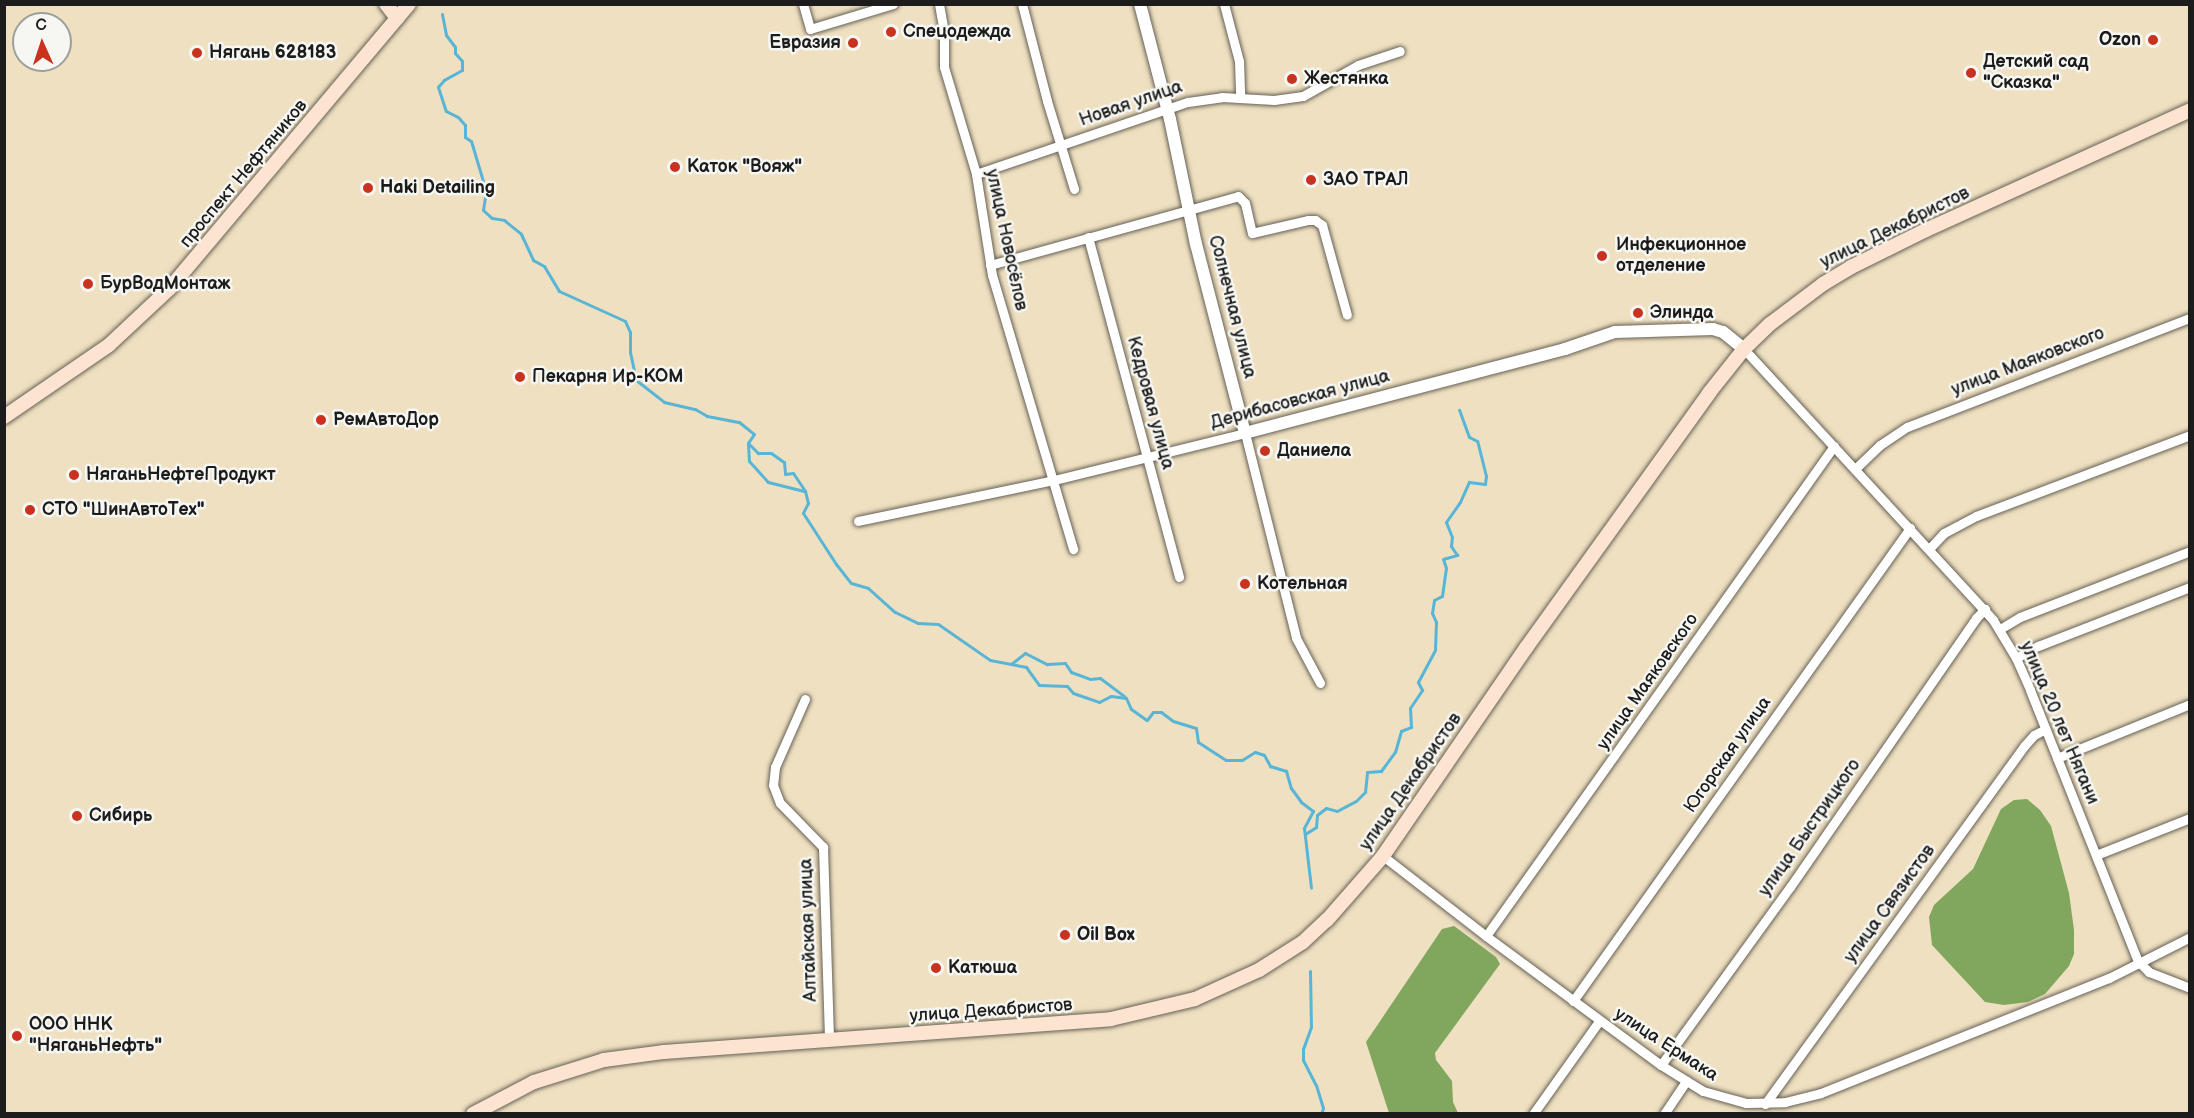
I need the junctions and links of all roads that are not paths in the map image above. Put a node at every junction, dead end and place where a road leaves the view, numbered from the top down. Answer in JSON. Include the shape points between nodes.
{"nodes":[{"id":1,"x":386,"y":4,"type":"edge"},
{"id":2,"x":409,"y":4,"type":"edge"},
{"id":3,"x":803,"y":4,"type":"edge"},
{"id":4,"x":893,"y":4,"type":"edge"},
{"id":5,"x":939,"y":4,"type":"edge"},
{"id":6,"x":1022,"y":4,"type":"edge"},
{"id":7,"x":1140,"y":4,"type":"edge"},
{"id":8,"x":1224,"y":4,"type":"edge"},
{"id":9,"x":397,"y":18,"type":"junction"},
{"id":10,"x":1400,"y":51,"type":"dead end"},
{"id":11,"x":1240,"y":98,"type":"junction"},
{"id":12,"x":1167,"y":107,"type":"junction"},
{"id":13,"x":2190,"y":110,"type":"edge"},
{"id":14,"x":1061,"y":146,"type":"junction"},
{"id":15,"x":976,"y":174,"type":"junction"},
{"id":16,"x":1074,"y":189,"type":"dead end"},
{"id":17,"x":1190,"y":207,"type":"junction"},
{"id":18,"x":1088,"y":237,"type":"junction"},
{"id":19,"x":990,"y":265,"type":"junction"},
{"id":20,"x":1347,"y":315,"type":"dead end"},
{"id":21,"x":2190,"y":318,"type":"edge"},
{"id":22,"x":1744,"y":349,"type":"junction"},
{"id":23,"x":4,"y":417,"type":"edge"},
{"id":24,"x":1245,"y":433,"type":"junction"},
{"id":25,"x":2190,"y":435,"type":"edge"},
{"id":26,"x":1834,"y":446,"type":"junction"},
{"id":27,"x":1148,"y":457,"type":"junction"},
{"id":28,"x":1855,"y":469,"type":"junction"},
{"id":29,"x":1054,"y":480,"type":"junction"},
{"id":30,"x":858,"y":521,"type":"dead end"},
{"id":31,"x":1910,"y":528,"type":"junction"},
{"id":32,"x":1073,"y":549,"type":"dead end"},
{"id":33,"x":1929,"y":549,"type":"junction"},
{"id":34,"x":2190,"y":551,"type":"edge"},
{"id":35,"x":1179,"y":577,"type":"dead end"},
{"id":36,"x":2190,"y":587,"type":"edge"},
{"id":37,"x":1984,"y":609,"type":"junction"},
{"id":38,"x":2000,"y":629,"type":"junction"},
{"id":39,"x":2016,"y":658,"type":"junction"},
{"id":40,"x":1320,"y":683,"type":"dead end"},
{"id":41,"x":805,"y":699,"type":"dead end"},
{"id":42,"x":2190,"y":704,"type":"edge"},
{"id":43,"x":2046,"y":729,"type":"junction"},
{"id":44,"x":2057,"y":758,"type":"junction"},
{"id":45,"x":2190,"y":818,"type":"edge"},
{"id":46,"x":2096,"y":855,"type":"junction"},
{"id":47,"x":1383,"y":856,"type":"junction"},
{"id":48,"x":1486,"y":936,"type":"junction"},
{"id":49,"x":2190,"y":937,"type":"edge"},
{"id":50,"x":2138,"y":961,"type":"junction"},
{"id":51,"x":2190,"y":988,"type":"edge"},
{"id":52,"x":1573,"y":1001,"type":"junction"},
{"id":53,"x":1599,"y":1021,"type":"junction"},
{"id":54,"x":829,"y":1041,"type":"junction"},
{"id":55,"x":1661,"y":1065,"type":"junction"},
{"id":56,"x":1686,"y":1081,"type":"junction"},
{"id":57,"x":1765,"y":1104,"type":"junction"},
{"id":58,"x":473,"y":1113,"type":"edge"},
{"id":59,"x":1533,"y":1113,"type":"edge"},
{"id":60,"x":1664,"y":1113,"type":"edge"}],
"edges":[{"from":1,"to":9,"type":"main road"},
{"from":2,"to":9,"type":"main road","name":"проспект Нефтяников"},
{"from":3,"to":4,"type":"street","via":[[810,29]]},
{"from":5,"to":15,"type":"street","name":"улица Новосёлов","via":[[944,67]]},
{"from":6,"to":14,"type":"street"},
{"from":7,"to":12,"type":"street","name":"Солнечная улица"},
{"from":8,"to":11,"type":"street","via":[[1239,61]]},
{"from":9,"to":23,"type":"main road","name":"проспект Нефтяников","via":[[170,288],[102,351]]},
{"from":10,"to":11,"type":"street","name":"Новая улица","via":[[1358,65],[1303,96],[1274,100]]},
{"from":11,"to":12,"type":"street","name":"Новая улица","via":[[1206,98]]},
{"from":12,"to":14,"type":"street","name":"Новая улица"},
{"from":12,"to":17,"type":"street","name":"Солнечная улица"},
{"from":13,"to":22,"type":"main road","name":"улица Декабристов","via":[[1851,267],[1797,302]]},
{"from":14,"to":15,"type":"street","name":"Новая улица"},
{"from":14,"to":16,"type":"street"},
{"from":15,"to":19,"type":"street","name":"улица Новосёлов"},
{"from":17,"to":18,"type":"street"},
{"from":17,"to":20,"type":"street","via":[[1238,196],[1245,203],[1252,233],[1308,220],[1319,222]]},
{"from":17,"to":24,"type":"street","name":"Солнечная улица"},
{"from":18,"to":19,"type":"street"},
{"from":18,"to":27,"type":"street","name":"Кедровая улица"},
{"from":19,"to":29,"type":"street","name":"улица Новосёлов"},
{"from":21,"to":28,"type":"street","name":"улица Маяковского","via":[[1907,427]]},
{"from":22,"to":24,"type":"street","name":"Дерибасовская улица","via":[[1713,329],[1615,332],[1565,349]]},
{"from":22,"to":26,"type":"street","name":"улица 20 лет Нягани"},
{"from":22,"to":47,"type":"main road","name":"улица Декабристов","via":[[1526,648]]},
{"from":24,"to":27,"type":"street","name":"Дерибасовская улица"},
{"from":24,"to":40,"type":"street","name":"Солнечная улица","via":[[1293,631]]},
{"from":25,"to":33,"type":"street","via":[[1976,516],[1944,533]]},
{"from":26,"to":28,"type":"street","name":"улица 20 лет Нягани"},
{"from":26,"to":48,"type":"street","name":"улица Маяковского"},
{"from":27,"to":29,"type":"street","name":"Дерибасовская улица"},
{"from":27,"to":35,"type":"street","name":"Кедровая улица"},
{"from":28,"to":31,"type":"street","name":"улица 20 лет Нягани"},
{"from":29,"to":30,"type":"street","name":"Дерибасовская улица"},
{"from":29,"to":32,"type":"street","name":"улица Новосёлов"},
{"from":31,"to":33,"type":"street","name":"улица 20 лет Нягани"},
{"from":31,"to":52,"type":"street","name":"Югорская улица"},
{"from":33,"to":37,"type":"street","name":"улица 20 лет Нягани"},
{"from":34,"to":38,"type":"street","via":[[2020,617]]},
{"from":36,"to":39,"type":"street"},
{"from":37,"to":38,"type":"street","name":"улица 20 лет Нягани"},
{"from":37,"to":55,"type":"street","name":"улица Быстрицкого"},
{"from":38,"to":39,"type":"street","name":"улица 20 лет Нягани"},
{"from":39,"to":43,"type":"street","name":"улица 20 лет Нягани"},
{"from":41,"to":54,"type":"street","name":"Алтайская улица","via":[[775,767],[773,785],[780,803],[823,848]]},
{"from":42,"to":44,"type":"street"},
{"from":43,"to":44,"type":"street","name":"улица 20 лет Нягани"},
{"from":43,"to":57,"type":"street","name":"улица Связистов","via":[[2025,745]]},
{"from":44,"to":46,"type":"street","name":"улица 20 лет Нягани"},
{"from":45,"to":46,"type":"street"},
{"from":46,"to":50,"type":"street","name":"улица 20 лет Нягани"},
{"from":47,"to":48,"type":"street","name":"улица Ермака"},
{"from":47,"to":54,"type":"main road","name":"улица Декабристов","via":[[1346,901],[1302,942],[1245,977],[1195,999],[1083,1023]]},
{"from":48,"to":52,"type":"street","name":"улица Ермака"},
{"from":49,"to":50,"type":"street","name":"улица Ермака"},
{"from":50,"to":51,"type":"street","via":[[2149,972]]},
{"from":50,"to":57,"type":"street","name":"улица Ермака","via":[[2109,978],[1927,1053],[1821,1093]]},
{"from":52,"to":53,"type":"street","name":"улица Ермака"},
{"from":53,"to":55,"type":"street","name":"улица Ермака"},
{"from":53,"to":59,"type":"street"},
{"from":54,"to":58,"type":"main road","name":"улица Декабристов","via":[[604,1060],[534,1082]]},
{"from":55,"to":56,"type":"street","name":"улица Ермака"},
{"from":56,"to":57,"type":"street","name":"улица Ермака","via":[[1718,1097]]},
{"from":56,"to":60,"type":"street"}]}
